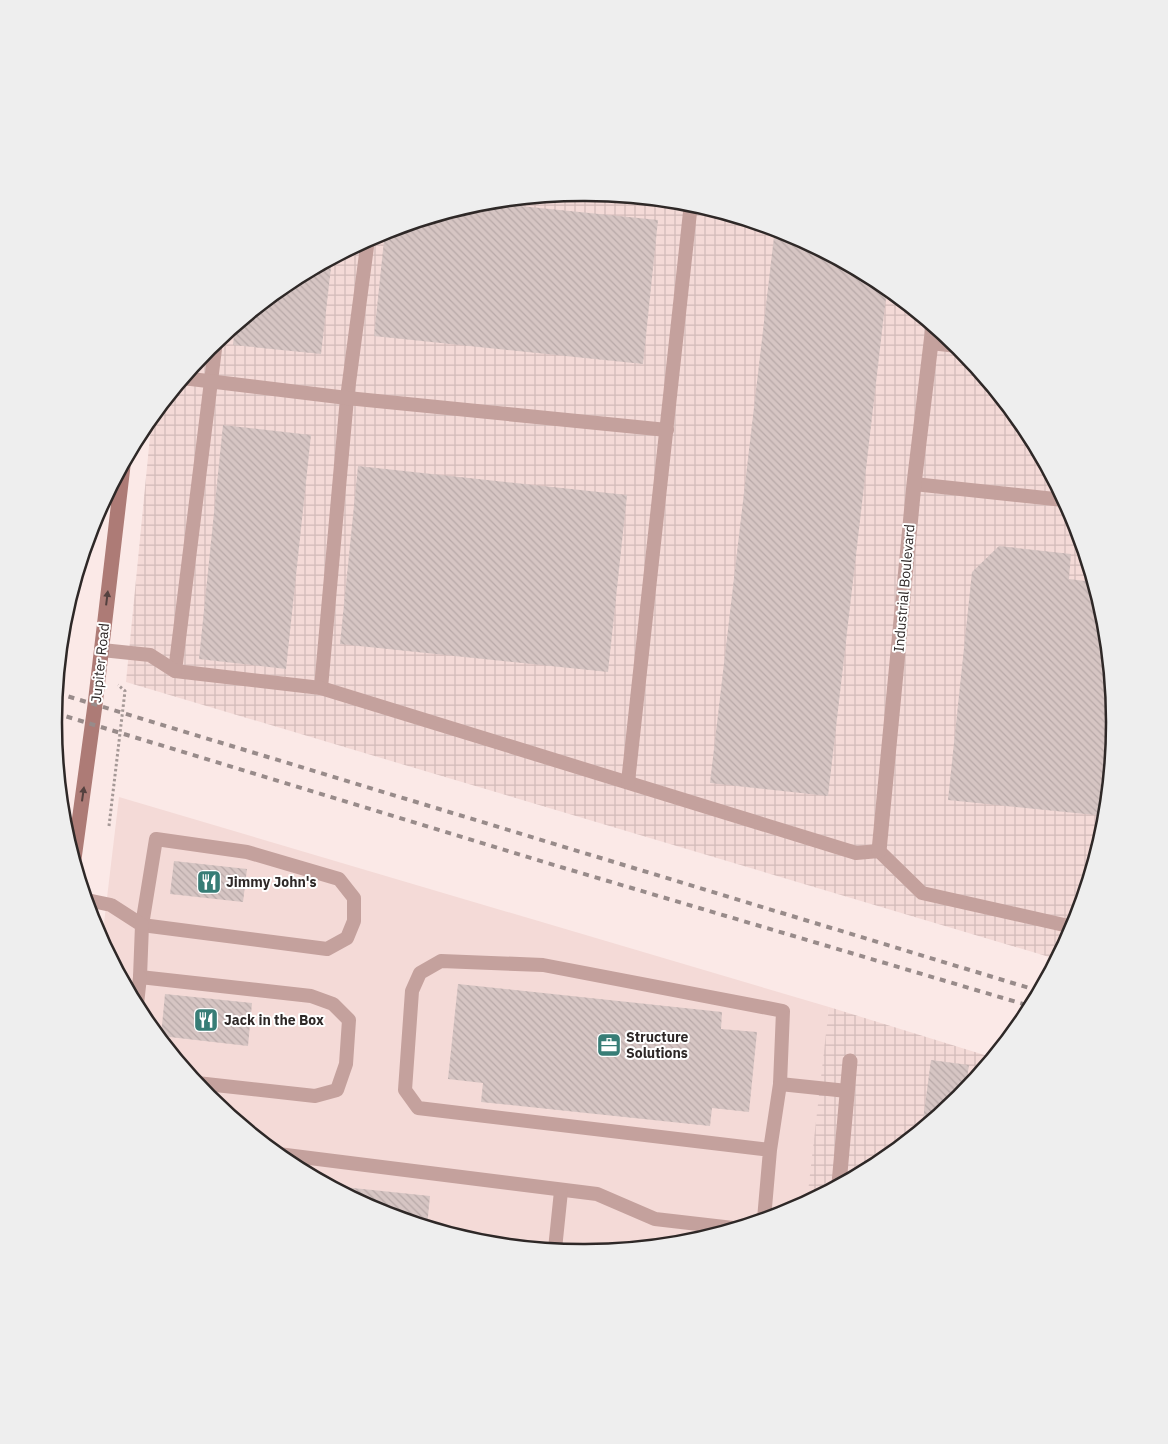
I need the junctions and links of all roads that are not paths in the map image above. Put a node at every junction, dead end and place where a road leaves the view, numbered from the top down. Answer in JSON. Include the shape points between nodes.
{"nodes":[{"id":1,"x":690,"y":212,"type":"edge"},
{"id":2,"x":367,"y":248,"type":"edge"},
{"id":3,"x":932,"y":334,"type":"edge"},
{"id":4,"x":931,"y":343,"type":"junction"},
{"id":5,"x":944,"y":344,"type":"edge"},
{"id":6,"x":215,"y":353,"type":"edge"},
{"id":7,"x":191,"y":379,"type":"edge"},
{"id":8,"x":212,"y":382,"type":"junction"},
{"id":9,"x":347,"y":398,"type":"junction"},
{"id":10,"x":667,"y":430,"type":"junction"},
{"id":11,"x":121,"y":481,"type":"edge"},
{"id":12,"x":914,"y":484,"type":"junction"},
{"id":13,"x":1056,"y":499,"type":"edge"},
{"id":14,"x":102,"y":650,"type":"junction"},
{"id":15,"x":176,"y":671,"type":"junction"},
{"id":16,"x":321,"y":688,"type":"junction"},
{"id":17,"x":628,"y":782,"type":"junction"},
{"id":18,"x":77,"y":841,"type":"edge"},
{"id":19,"x":879,"y":851,"type":"junction"},
{"id":20,"x":94,"y":902,"type":"edge"},
{"id":21,"x":142,"y":925,"type":"junction"},
{"id":22,"x":1065,"y":925,"type":"edge"},
{"id":23,"x":140,"y":977,"type":"junction"},
{"id":24,"x":138,"y":992,"type":"edge"},
{"id":25,"x":850,"y":1061,"type":"dead end"},
{"id":26,"x":208,"y":1083,"type":"edge"},
{"id":27,"x":780,"y":1084,"type":"junction"},
{"id":28,"x":847,"y":1091,"type":"junction"},
{"id":29,"x":770,"y":1150,"type":"junction"},
{"id":30,"x":294,"y":1156,"type":"edge"},
{"id":31,"x":840,"y":1177,"type":"edge"},
{"id":32,"x":561,"y":1191,"type":"junction"},
{"id":33,"x":765,"y":1211,"type":"edge"},
{"id":34,"x":717,"y":1226,"type":"edge"},
{"id":35,"x":556,"y":1242,"type":"edge"}],
"edges":[{"from":1,"to":10,"type":"lane"},
{"from":2,"to":9,"type":"lane"},
{"from":3,"to":4,"type":"street","name":"Industrial Boulevard"},
{"from":4,"to":5,"type":"lane"},
{"from":4,"to":12,"type":"street","name":"Industrial Boulevard"},
{"from":6,"to":8,"type":"lane"},
{"from":7,"to":8,"type":"lane"},
{"from":8,"to":9,"type":"lane"},
{"from":8,"to":15,"type":"lane"},
{"from":9,"to":10,"type":"lane"},
{"from":9,"to":16,"type":"lane"},
{"from":10,"to":17,"type":"lane"},
{"from":14,"to":11,"type":"main road","name":"Jupiter Road","one_way":true},
{"from":12,"to":13,"type":"lane"},
{"from":12,"to":19,"type":"street","name":"Industrial Boulevard"},
{"from":14,"to":15,"type":"lane","via":[[150,655]]},
{"from":18,"to":14,"type":"main road","name":"Jupiter Road","one_way":true},
{"from":15,"to":16,"type":"lane"},
{"from":16,"to":17,"type":"lane"},
{"from":17,"to":19,"type":"lane","via":[[856,853]]},
{"from":19,"to":22,"type":"lane","via":[[922,893]]},
{"from":20,"to":21,"type":"lane","via":[[111,905]]},
{"from":21,"to":21,"type":"lane","via":[[327,949],[347,938],[354,921],[354,898],[339,879],[247,852],[156,839]]},
{"from":21,"to":23,"type":"lane"},
{"from":23,"to":24,"type":"lane"},
{"from":23,"to":26,"type":"lane","via":[[311,996],[333,1004],[349,1020],[346,1064],[338,1090],[315,1096]]},
{"from":25,"to":28,"type":"street"},
{"from":27,"to":28,"type":"lane"},
{"from":27,"to":29,"type":"lane"},
{"from":27,"to":29,"type":"lane","via":[[783,1011],[543,964],[441,962],[420,973],[412,991],[405,1090],[418,1108]]},
{"from":28,"to":31,"type":"street"},
{"from":29,"to":33,"type":"lane"},
{"from":30,"to":32,"type":"lane"},
{"from":32,"to":34,"type":"lane","via":[[597,1194],[655,1220]]},
{"from":32,"to":35,"type":"lane"}]}
